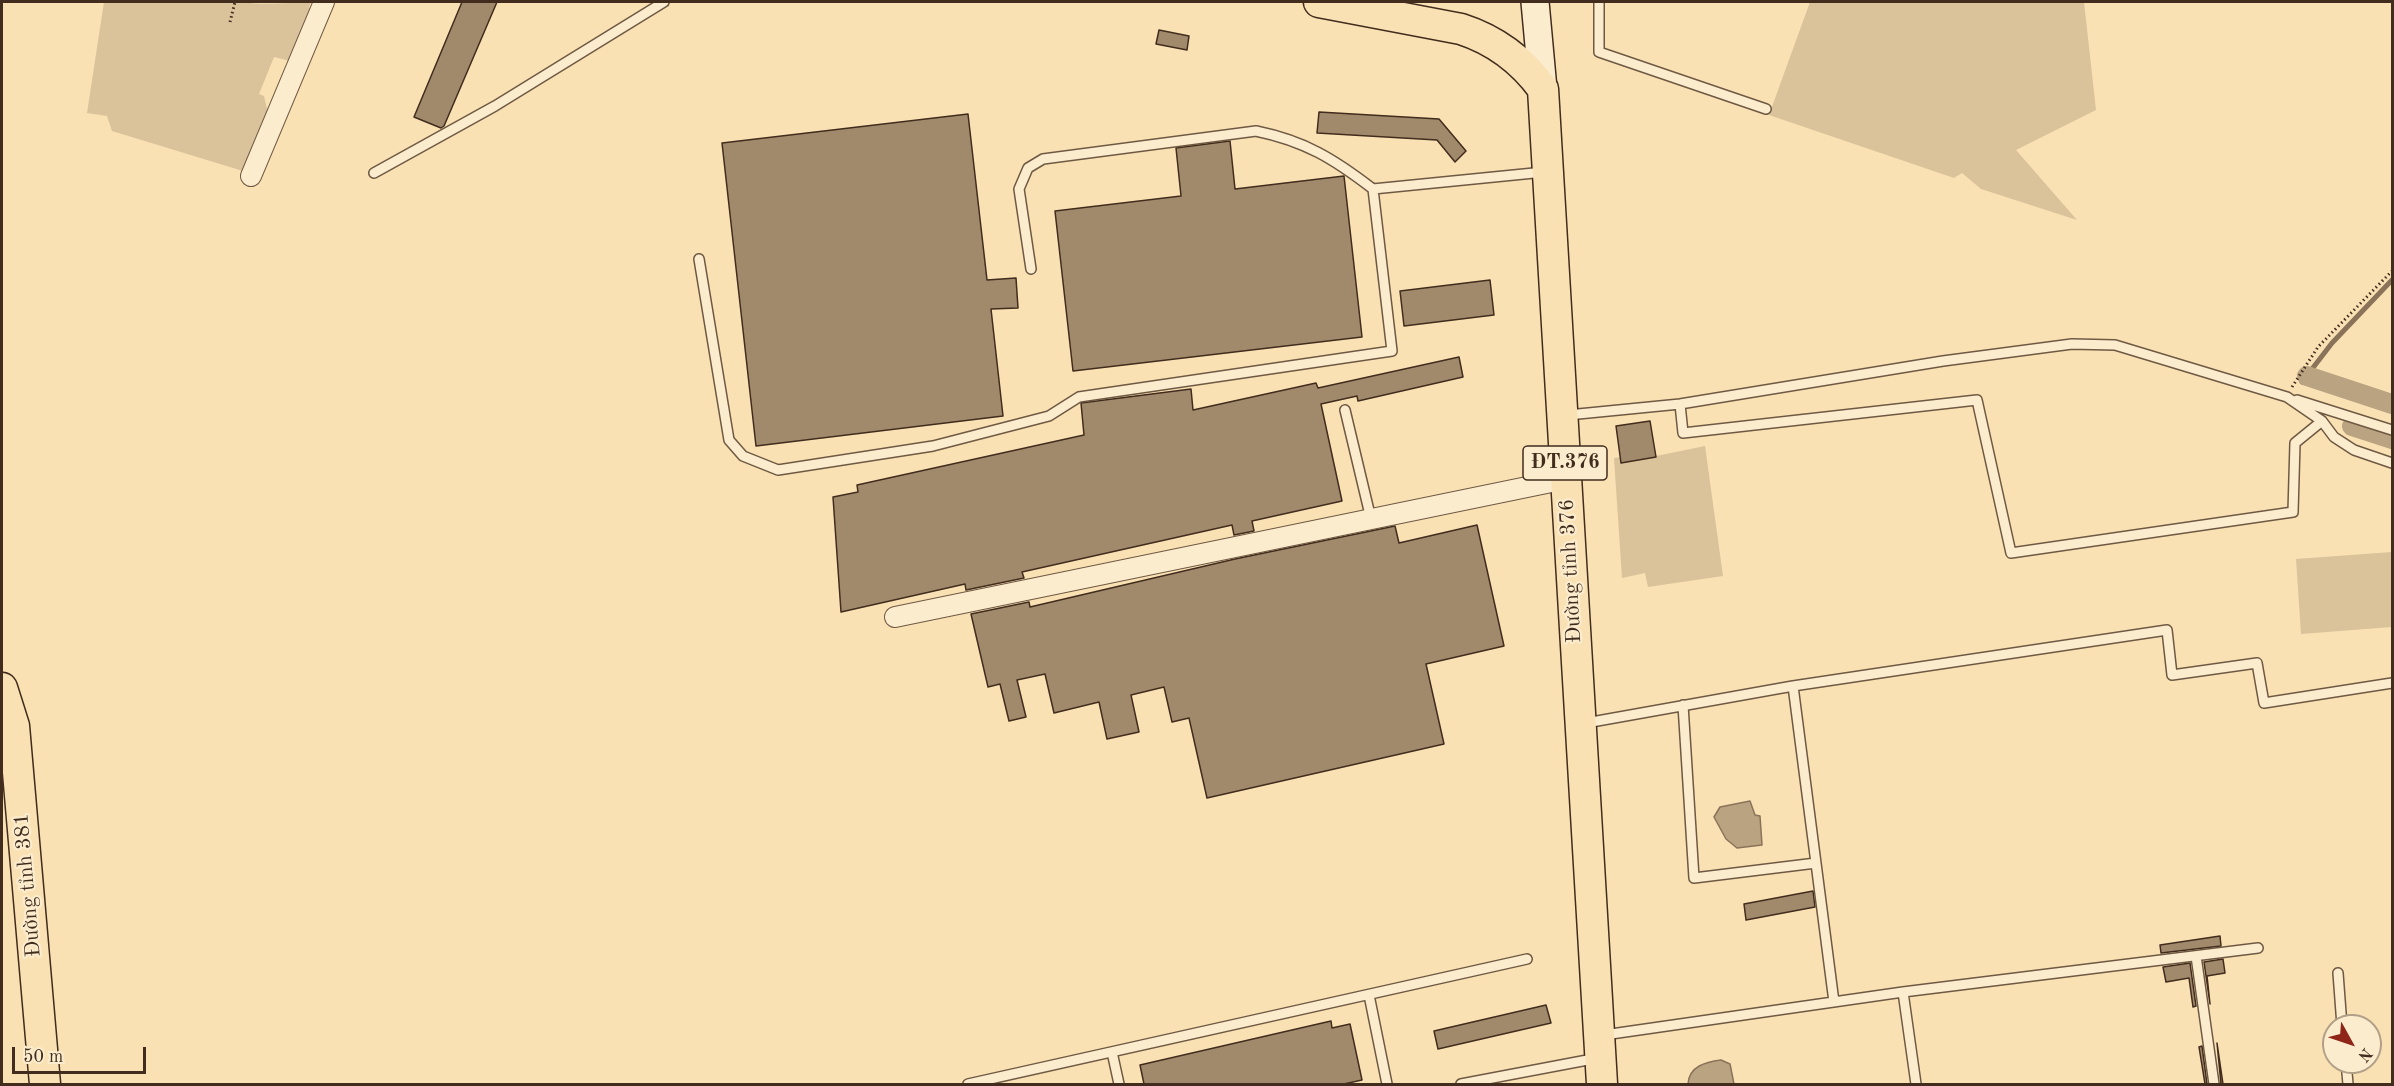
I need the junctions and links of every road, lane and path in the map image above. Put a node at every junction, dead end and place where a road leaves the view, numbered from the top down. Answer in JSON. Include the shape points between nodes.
{"nodes":[{"id":1,"x":235,"y":2,"type":"edge"},
{"id":2,"x":324,"y":2,"type":"edge"},
{"id":3,"x":664,"y":2,"type":"edge"},
{"id":4,"x":1319,"y":2,"type":"edge"},
{"id":5,"x":1392,"y":2,"type":"edge"},
{"id":6,"x":1535,"y":2,"type":"edge"},
{"id":7,"x":1599,"y":2,"type":"edge"},
{"id":8,"x":1363,"y":6,"type":"edge"},
{"id":9,"x":230,"y":22,"type":"dead end"},
{"id":10,"x":1543,"y":89,"type":"junction"},
{"id":11,"x":1766,"y":109,"type":"dead end"},
{"id":12,"x":1547,"y":171,"type":"junction"},
{"id":13,"x":374,"y":173,"type":"dead end"},
{"id":14,"x":251,"y":176,"type":"dead end"},
{"id":15,"x":1373,"y":189,"type":"junction"},
{"id":16,"x":699,"y":259,"type":"dead end"},
{"id":17,"x":1031,"y":268,"type":"dead end"},
{"id":18,"x":2392,"y":271,"type":"edge"},
{"id":19,"x":2295,"y":380,"type":"dead end"},
{"id":20,"x":2287,"y":397,"type":"junction"},
{"id":21,"x":1680,"y":404,"type":"junction"},
{"id":22,"x":1345,"y":410,"type":"dead end"},
{"id":23,"x":1562,"y":415,"type":"junction"},
{"id":24,"x":2322,"y":421,"type":"junction"},
{"id":25,"x":2392,"y":430,"type":"edge"},
{"id":26,"x":2392,"y":463,"type":"edge"},
{"id":27,"x":1566,"y":479,"type":"junction"},
{"id":28,"x":1371,"y":519,"type":"junction"},
{"id":29,"x":895,"y":617,"type":"dead end"},
{"id":30,"x":2392,"y":683,"type":"edge"},
{"id":31,"x":1793,"y":686,"type":"junction"},
{"id":32,"x":2,"y":688,"type":"edge"},
{"id":33,"x":1683,"y":705,"type":"junction"},
{"id":34,"x":1580,"y":724,"type":"junction"},
{"id":35,"x":1816,"y":863,"type":"junction"},
{"id":36,"x":2258,"y":948,"type":"dead end"},
{"id":37,"x":2196,"y":956,"type":"junction"},
{"id":38,"x":1527,"y":960,"type":"dead end"},
{"id":39,"x":2338,"y":974,"type":"dead end"},
{"id":40,"x":1903,"y":992,"type":"junction"},
{"id":41,"x":1369,"y":995,"type":"junction"},
{"id":42,"x":1834,"y":1002,"type":"junction"},
{"id":43,"x":2341,"y":1014,"type":"edge"},
{"id":44,"x":1112,"y":1052,"type":"junction"},
{"id":45,"x":1600,"y":1059,"type":"edge"},
{"id":46,"x":45,"y":1084,"type":"edge"},
{"id":47,"x":968,"y":1084,"type":"edge"},
{"id":48,"x":1119,"y":1084,"type":"edge"},
{"id":49,"x":1387,"y":1084,"type":"edge"},
{"id":50,"x":1461,"y":1084,"type":"edge"},
{"id":51,"x":1916,"y":1084,"type":"edge"},
{"id":52,"x":2214,"y":1084,"type":"edge"}],
"edges":[{"from":1,"to":9,"type":"path"},
{"from":2,"to":14,"type":"street"},
{"from":3,"to":13,"type":"lane","via":[[495,106]]},
{"from":4,"to":8,"type":"main road"},
{"from":5,"to":8,"type":"main road"},
{"from":6,"to":10,"type":"main road"},
{"from":7,"to":11,"type":"lane","via":[[1599,52]]},
{"from":8,"to":10,"type":"main road","via":[[1478,35],[1529,69]]},
{"from":10,"to":12,"type":"main road","name":"Đường tỉnh 376","number":"ĐT.376"},
{"from":12,"to":15,"type":"lane"},
{"from":12,"to":23,"type":"main road","name":"Đường tỉnh 376","number":"ĐT.376"},
{"from":15,"to":16,"type":"lane","via":[[1392,351],[1079,397],[1049,416],[933,446],[778,470],[743,456],[729,440]]},
{"from":15,"to":17,"type":"lane","via":[[1319,151],[1282,136],[1256,131],[1043,159],[1028,168],[1019,189]]},
{"from":18,"to":19,"type":"path","via":[[2318,347]]},
{"from":20,"to":21,"type":"lane","via":[[2115,345],[2072,344]]},
{"from":20,"to":24,"type":"lane"},
{"from":20,"to":25,"type":"lane"},
{"from":21,"to":23,"type":"lane"},
{"from":21,"to":24,"type":"lane","via":[[1683,433],[1977,400],[2011,553],[2293,512],[2295,443]]},
{"from":22,"to":28,"type":"lane"},
{"from":23,"to":27,"type":"main road","name":"Đường tỉnh 376","number":"ĐT.376"},
{"from":24,"to":26,"type":"lane","via":[[2334,437],[2354,450]]},
{"from":27,"to":28,"type":"street"},
{"from":27,"to":34,"type":"main road","name":"Đường tỉnh 376","number":"ĐT.376"},
{"from":28,"to":29,"type":"street"},
{"from":30,"to":31,"type":"lane","via":[[2264,703],[2257,663],[2172,675],[2166,630]]},
{"from":31,"to":33,"type":"lane"},
{"from":31,"to":35,"type":"lane"},
{"from":32,"to":46,"type":"main road","name":"Đường tỉnh 381","via":[[14,726]]},
{"from":33,"to":34,"type":"lane"},
{"from":33,"to":35,"type":"lane","via":[[1694,878]]},
{"from":34,"to":45,"type":"main road","name":"Đường tỉnh 376","number":"ĐT.376"},
{"from":35,"to":42,"type":"lane"},
{"from":36,"to":37,"type":"lane"},
{"from":37,"to":40,"type":"lane"},
{"from":37,"to":52,"type":"lane"},
{"from":38,"to":41,"type":"lane"},
{"from":39,"to":43,"type":"lane"},
{"from":40,"to":42,"type":"lane"},
{"from":40,"to":51,"type":"lane"},
{"from":41,"to":44,"type":"lane"},
{"from":41,"to":49,"type":"lane"},
{"from":42,"to":45,"type":"lane"},
{"from":44,"to":47,"type":"lane"},
{"from":44,"to":48,"type":"lane"},
{"from":45,"to":50,"type":"lane"}]}
